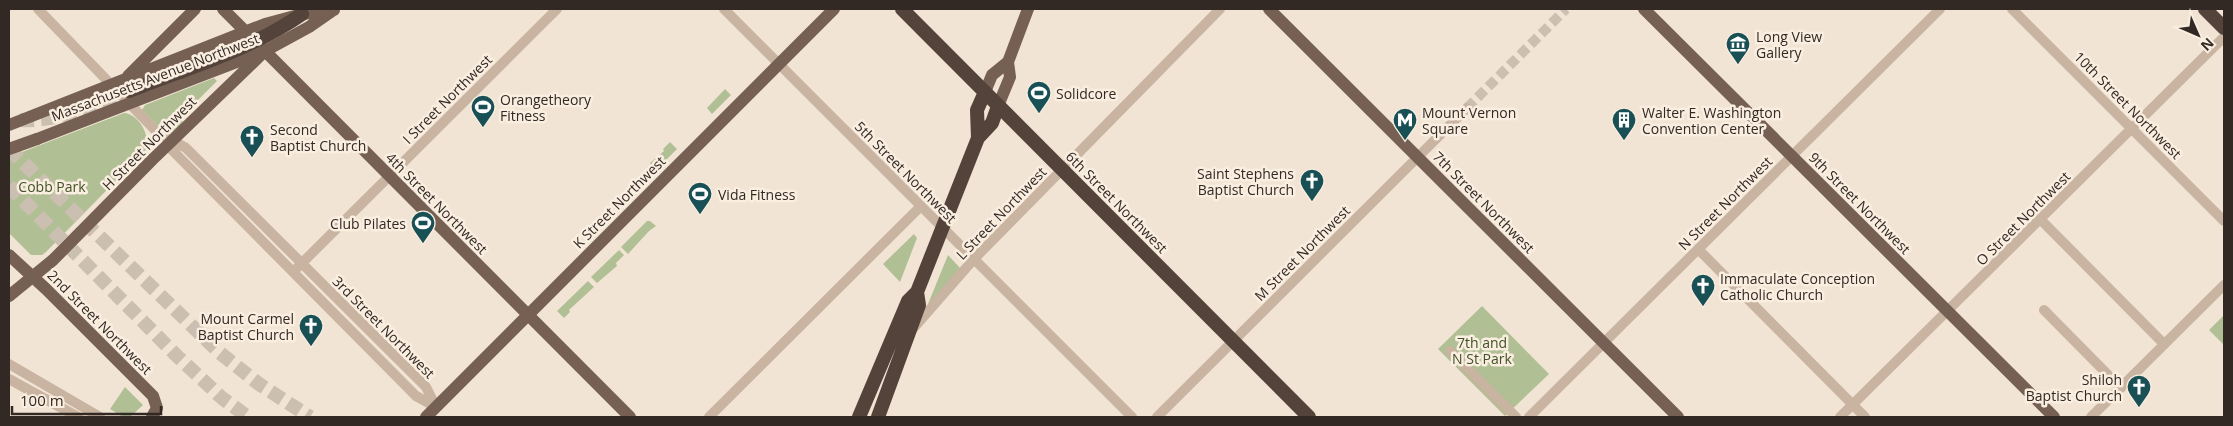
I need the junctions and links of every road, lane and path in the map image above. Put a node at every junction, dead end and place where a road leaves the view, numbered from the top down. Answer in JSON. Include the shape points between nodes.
{"nodes":[{"id":1,"x":38,"y":9,"type":"edge"},
{"id":2,"x":195,"y":9,"type":"edge"},
{"id":3,"x":223,"y":9,"type":"edge"},
{"id":4,"x":336,"y":9,"type":"edge"},
{"id":5,"x":557,"y":9,"type":"edge"},
{"id":6,"x":724,"y":9,"type":"edge"},
{"id":7,"x":834,"y":9,"type":"edge"},
{"id":8,"x":902,"y":9,"type":"edge"},
{"id":9,"x":1028,"y":9,"type":"edge"},
{"id":10,"x":1220,"y":9,"type":"edge"},
{"id":11,"x":1270,"y":9,"type":"edge"},
{"id":12,"x":1644,"y":9,"type":"edge"},
{"id":13,"x":1940,"y":9,"type":"edge"},
{"id":14,"x":2012,"y":9,"type":"edge"},
{"id":15,"x":2205,"y":9,"type":"edge"},
{"id":16,"x":302,"y":14,"type":"joint"},
{"id":17,"x":2224,"y":28,"type":"edge"},
{"id":18,"x":251,"y":36,"type":"junction"},
{"id":19,"x":2224,"y":36,"type":"edge"},
{"id":20,"x":265,"y":51,"type":"junction"},
{"id":21,"x":1008,"y":62,"type":"junction"},
{"id":22,"x":779,"y":64,"type":"junction"},
{"id":23,"x":123,"y":90,"type":"junction"},
{"id":24,"x":985,"y":92,"type":"junction"},
{"id":25,"x":998,"y":106,"type":"junction"},
{"id":26,"x":1467,"y":108,"type":"tunnel mouth"},
{"id":27,"x":13,"y":123,"type":"edge"},
{"id":28,"x":2132,"y":128,"type":"junction"},
{"id":29,"x":978,"y":138,"type":"junction"},
{"id":30,"x":169,"y":143,"type":"junction"},
{"id":31,"x":9,"y":149,"type":"edge"},
{"id":32,"x":1792,"y":156,"type":"junction"},
{"id":33,"x":1418,"y":157,"type":"junction"},
{"id":34,"x":1062,"y":169,"type":"junction"},
{"id":35,"x":389,"y":176,"type":"junction"},
{"id":36,"x":921,"y":206,"type":"junction"},
{"id":37,"x":2041,"y":220,"type":"junction"},
{"id":38,"x":2224,"y":221,"type":"edge"},
{"id":39,"x":943,"y":228,"type":"junction"},
{"id":40,"x":1698,"y":249,"type":"junction"},
{"id":41,"x":9,"y":255,"type":"edge"},
{"id":42,"x":974,"y":259,"type":"junction"},
{"id":43,"x":302,"y":264,"type":"junction"},
{"id":44,"x":293,"y":272,"type":"junction"},
{"id":45,"x":32,"y":276,"type":"junction"},
{"id":46,"x":2224,"y":285,"type":"edge"},
{"id":47,"x":917,"y":292,"type":"junction"},
{"id":48,"x":9,"y":296,"type":"edge"},
{"id":49,"x":2044,"y":310,"type":"dead end"},
{"id":50,"x":1947,"y":311,"type":"junction"},
{"id":51,"x":527,"y":316,"type":"junction"},
{"id":52,"x":910,"y":331,"type":"junction"},
{"id":53,"x":1233,"y":341,"type":"junction"},
{"id":54,"x":1603,"y":343,"type":"junction"},
{"id":55,"x":2164,"y":344,"type":"junction"},
{"id":56,"x":1450,"y":351,"type":"dead end"},
{"id":57,"x":9,"y":364,"type":"edge"},
{"id":58,"x":9,"y":379,"type":"edge"},
{"id":59,"x":2121,"y":388,"type":"junction"},
{"id":60,"x":1853,"y":405,"type":"junction"},
{"id":61,"x":436,"y":407,"type":"junction"},
{"id":62,"x":78,"y":417,"type":"edge"},
{"id":63,"x":100,"y":417,"type":"edge"},
{"id":64,"x":152,"y":417,"type":"edge"},
{"id":65,"x":426,"y":417,"type":"edge"},
{"id":66,"x":630,"y":417,"type":"edge"},
{"id":67,"x":709,"y":417,"type":"edge"},
{"id":68,"x":859,"y":417,"type":"edge"},
{"id":69,"x":878,"y":417,"type":"edge"},
{"id":70,"x":1132,"y":417,"type":"edge"},
{"id":71,"x":1157,"y":417,"type":"edge"},
{"id":72,"x":1309,"y":417,"type":"edge"},
{"id":73,"x":1516,"y":417,"type":"edge"},
{"id":74,"x":1529,"y":417,"type":"edge"},
{"id":75,"x":1678,"y":417,"type":"edge"},
{"id":76,"x":1840,"y":417,"type":"edge"},
{"id":77,"x":1865,"y":417,"type":"edge"},
{"id":78,"x":2054,"y":417,"type":"edge"},
{"id":79,"x":2091,"y":417,"type":"edge"}],
"edges":[{"from":1,"to":23,"type":"street","name":"3rd Street Northwest"},
{"from":2,"to":23,"type":"main road"},
{"from":3,"to":18,"type":"main road","name":"4th Street Northwest"},
{"from":4,"to":16,"type":"main road","name":"Massachusetts Avenue Northwest"},
{"from":4,"to":20,"type":"main road","name":"Massachusetts Avenue Northwest"},
{"from":5,"to":35,"type":"street","name":"I Street Northwest"},
{"from":6,"to":22,"type":"street","name":"5th Street Northwest"},
{"from":7,"to":22,"type":"main road","name":"K Street Northwest"},
{"from":8,"to":24,"type":"highway","name":"6th Street Northwest"},
{"from":9,"to":21,"type":"main road"},
{"from":10,"to":34,"type":"street","name":"L Street Northwest"},
{"from":11,"to":33,"type":"main road","name":"7th Street Northwest"},
{"from":12,"to":32,"type":"main road","name":"9th Street Northwest"},
{"from":13,"to":32,"type":"street","name":"N Street Northwest"},
{"from":14,"to":28,"type":"street","name":"10th Street Northwest"},
{"from":15,"to":17,"type":"highway"},
{"from":16,"to":18,"type":"highway","via":[[284,26]]},
{"from":18,"to":20,"type":"main road","name":"4th Street Northwest"},
{"from":18,"to":23,"type":"highway"},
{"from":19,"to":28,"type":"street","name":"O Street Northwest"},
{"from":20,"to":23,"type":"main road","name":"Massachusetts Avenue Northwest"},
{"from":20,"to":30,"type":"main road","name":"H Street Northwest"},
{"from":20,"to":35,"type":"main road","name":"4th Street Northwest"},
{"from":21,"to":24,"type":"main road","via":[[992,76]]},
{"from":21,"to":25,"type":"main road","via":[[1010,77]]},
{"from":22,"to":36,"type":"street","name":"5th Street Northwest"},
{"from":22,"to":51,"type":"main road","name":"K Street Northwest"},
{"from":23,"to":27,"type":"main road","name":"Massachusetts Avenue Northwest"},
{"from":23,"to":30,"type":"street","name":"3rd Street Northwest","via":[[156,132]]},
{"from":23,"to":31,"type":"main road","name":"Massachusetts Avenue Northwest","bridge":true,"via":[[37,139]]},
{"from":24,"to":25,"type":"highway","name":"6th Street Northwest"},
{"from":24,"to":29,"type":"highway","via":[[978,110]]},
{"from":25,"to":29,"type":"highway","via":[[992,124]]},
{"from":25,"to":34,"type":"highway","name":"6th Street Northwest"},
{"from":26,"to":33,"type":"street","name":"M Street Northwest"},
{"from":28,"to":37,"type":"street","name":"O Street Northwest"},
{"from":28,"to":38,"type":"street","name":"10th Street Northwest"},
{"from":29,"to":39,"type":"highway"},
{"from":30,"to":43,"type":"street","name":"3rd Street Northwest","via":[[186,148]]},
{"from":30,"to":44,"type":"street","name":"3rd Street Northwest"},
{"from":30,"to":45,"type":"main road","name":"H Street Northwest","via":[[53,260]]},
{"from":32,"to":40,"type":"street","name":"N Street Northwest"},
{"from":32,"to":50,"type":"main road","name":"9th Street Northwest"},
{"from":33,"to":53,"type":"street","name":"M Street Northwest"},
{"from":33,"to":54,"type":"main road","name":"7th Street Northwest"},
{"from":34,"to":42,"type":"street","name":"L Street Northwest"},
{"from":34,"to":53,"type":"highway","name":"6th Street Northwest"},
{"from":35,"to":43,"type":"street","name":"I Street Northwest"},
{"from":35,"to":51,"type":"main road","name":"4th Street Northwest"},
{"from":36,"to":39,"type":"street","name":"5th Street Northwest"},
{"from":36,"to":67,"type":"street"},
{"from":37,"to":50,"type":"street","name":"O Street Northwest"},
{"from":37,"to":55,"type":"street"},
{"from":39,"to":42,"type":"street","name":"5th Street Northwest"},
{"from":39,"to":47,"type":"highway"},
{"from":40,"to":54,"type":"street","name":"N Street Northwest"},
{"from":40,"to":60,"type":"street"},
{"from":41,"to":45,"type":"main road","name":"2nd Street Northwest"},
{"from":42,"to":52,"type":"street","name":"L Street Northwest"},
{"from":42,"to":70,"type":"street","name":"5th Street Northwest"},
{"from":43,"to":44,"type":"street","name":"I Street Northwest"},
{"from":43,"to":61,"type":"street","name":"3rd Street Northwest","via":[[426,387]]},
{"from":44,"to":61,"type":"street","name":"3rd Street Northwest","via":[[416,396]]},
{"from":45,"to":48,"type":"main road","name":"H Street Northwest"},
{"from":45,"to":64,"type":"main road","name":"2nd Street Northwest","via":[[153,396],[157,408]]},
{"from":46,"to":55,"type":"street"},
{"from":47,"to":52,"type":"highway","via":[[919,305]]},
{"from":47,"to":68,"type":"highway","via":[[908,302]]},
{"from":49,"to":59,"type":"street"},
{"from":50,"to":60,"type":"street","name":"O Street Northwest"},
{"from":50,"to":78,"type":"main road","name":"9th Street Northwest"},
{"from":51,"to":61,"type":"main road","name":"K Street Northwest"},
{"from":51,"to":66,"type":"main road","name":"4th Street Northwest"},
{"from":52,"to":69,"type":"highway"},
{"from":53,"to":71,"type":"street","name":"M Street Northwest"},
{"from":53,"to":72,"type":"highway","name":"6th Street Northwest"},
{"from":54,"to":74,"type":"street","name":"N Street Northwest"},
{"from":54,"to":75,"type":"main road","name":"7th Street Northwest"},
{"from":55,"to":59,"type":"street"},
{"from":56,"to":73,"type":"street"},
{"from":57,"to":63,"type":"street"},
{"from":58,"to":62,"type":"street"},
{"from":59,"to":79,"type":"street"},
{"from":60,"to":76,"type":"street","name":"O Street Northwest"},
{"from":60,"to":77,"type":"street"},
{"from":61,"to":65,"type":"main road","name":"K Street Northwest"}]}
